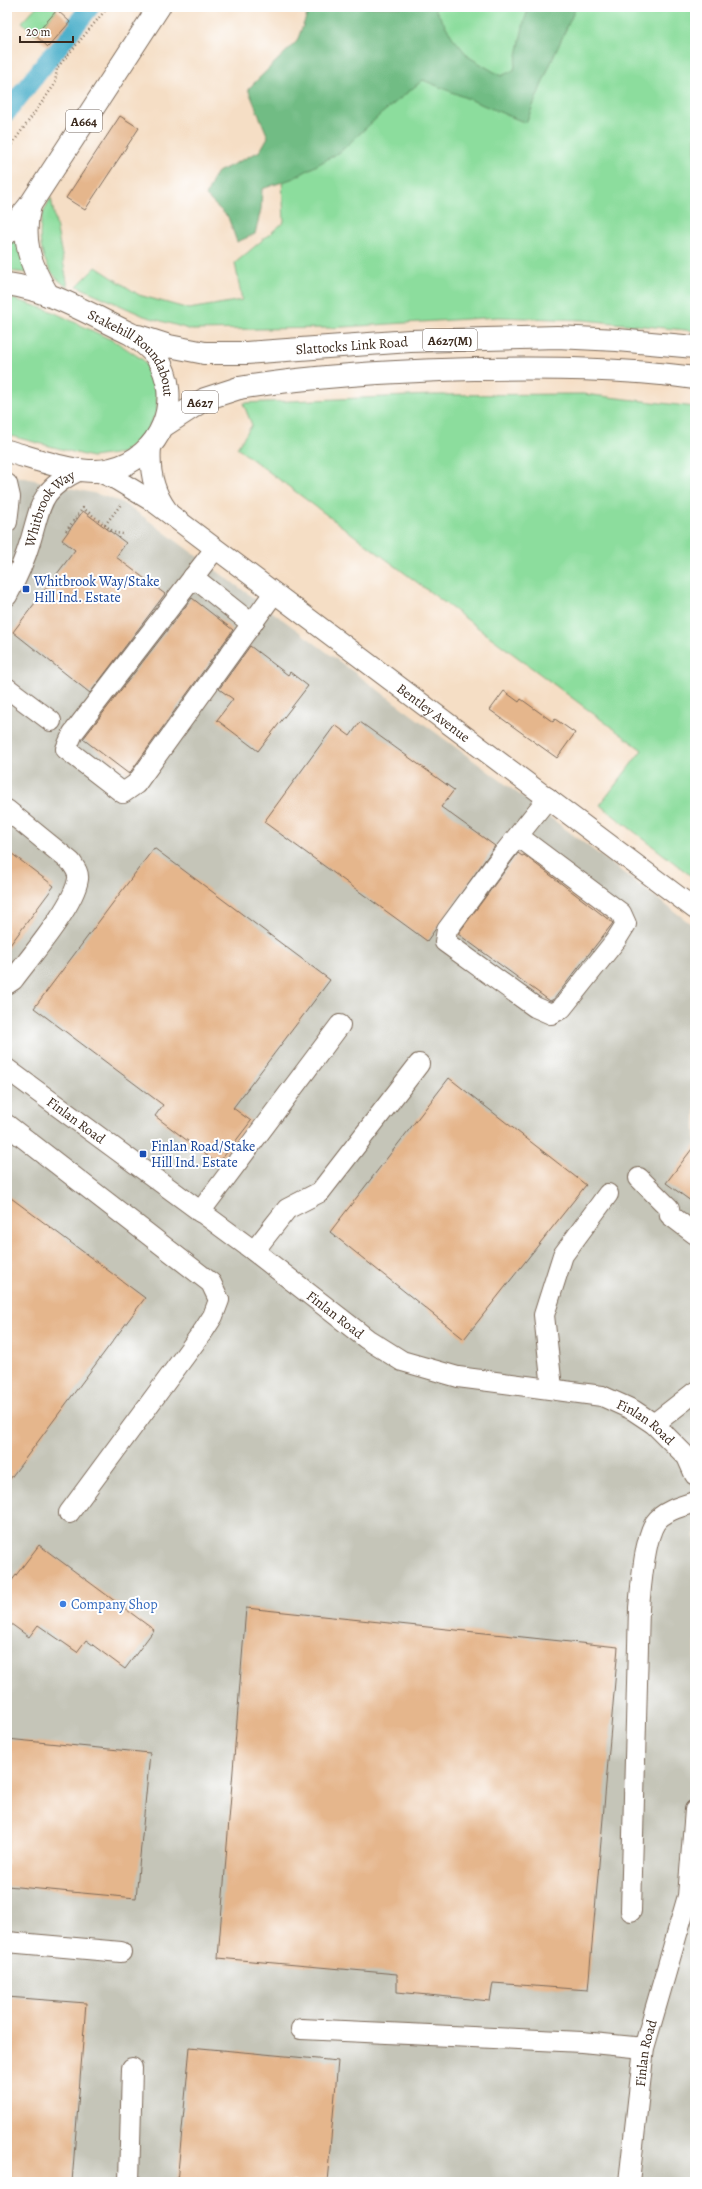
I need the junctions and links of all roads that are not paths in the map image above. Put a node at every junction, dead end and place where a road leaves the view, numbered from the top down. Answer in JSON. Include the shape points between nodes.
{"nodes":[{"id":1,"x":159,"y":7,"type":"edge"},
{"id":2,"x":30,"y":205,"type":"junction"},
{"id":3,"x":7,"y":233,"type":"edge"},
{"id":4,"x":7,"y":284,"type":"edge"},
{"id":5,"x":48,"y":295,"type":"junction"},
{"id":6,"x":131,"y":334,"type":"junction"},
{"id":7,"x":695,"y":348,"type":"edge"},
{"id":8,"x":695,"y":378,"type":"edge"},
{"id":9,"x":239,"y":388,"type":"joint"},
{"id":10,"x":165,"y":425,"type":"junction"},
{"id":11,"x":151,"y":447,"type":"junction"},
{"id":12,"x":7,"y":451,"type":"edge"},
{"id":13,"x":89,"y":470,"type":"junction"},
{"id":14,"x":7,"y":484,"type":"edge"},
{"id":15,"x":172,"y":517,"type":"junction"},
{"id":16,"x":7,"y":522,"type":"edge"},
{"id":17,"x":215,"y":549,"type":"junction"},
{"id":18,"x":193,"y":577,"type":"junction"},
{"id":19,"x":274,"y":593,"type":"junction"},
{"id":20,"x":7,"y":596,"type":"edge"},
{"id":21,"x":252,"y":624,"type":"junction"},
{"id":22,"x":7,"y":688,"type":"edge"},
{"id":23,"x":51,"y":721,"type":"dead end"},
{"id":24,"x":548,"y":798,"type":"junction"},
{"id":25,"x":7,"y":810,"type":"edge"},
{"id":26,"x":518,"y":836,"type":"junction"},
{"id":27,"x":695,"y":909,"type":"edge"},
{"id":28,"x":7,"y":984,"type":"edge"},
{"id":29,"x":340,"y":1025,"type":"dead end"},
{"id":30,"x":419,"y":1064,"type":"dead end"},
{"id":31,"x":7,"y":1069,"type":"edge"},
{"id":32,"x":7,"y":1125,"type":"edge"},
{"id":33,"x":639,"y":1178,"type":"dead end"},
{"id":34,"x":608,"y":1194,"type":"dead end"},
{"id":35,"x":200,"y":1212,"type":"junction"},
{"id":36,"x":695,"y":1234,"type":"edge"},
{"id":37,"x":254,"y":1251,"type":"junction"},
{"id":38,"x":552,"y":1388,"type":"junction"},
{"id":39,"x":695,"y":1392,"type":"edge"},
{"id":40,"x":654,"y":1424,"type":"junction"},
{"id":41,"x":695,"y":1475,"type":"edge"},
{"id":42,"x":695,"y":1502,"type":"edge"},
{"id":43,"x":69,"y":1513,"type":"dead end"},
{"id":44,"x":695,"y":1810,"type":"edge"},
{"id":45,"x":694,"y":1845,"type":"edge"},
{"id":46,"x":631,"y":1911,"type":"dead end"},
{"id":47,"x":687,"y":1929,"type":"edge"},
{"id":48,"x":7,"y":1942,"type":"edge"},
{"id":49,"x":121,"y":1952,"type":"dead end"},
{"id":50,"x":301,"y":2029,"type":"dead end"},
{"id":51,"x":644,"y":2048,"type":"junction"},
{"id":52,"x":132,"y":2068,"type":"dead end"},
{"id":53,"x":129,"y":2182,"type":"edge"},
{"id":54,"x":629,"y":2182,"type":"edge"}],
"edges":[{"from":1,"to":2,"type":"main road","number":"A664"},
{"from":2,"to":3,"type":"main road","number":"A664"},
{"from":2,"to":5,"type":"main road","number":"A664","via":[[26,222],[26,242],[30,261]]},
{"from":4,"to":5,"type":"main road","name":"Stakehill Roundabout","via":[[26,287]]},
{"from":5,"to":6,"type":"main road","name":"Stakehill Roundabout"},
{"from":6,"to":7,"type":"main road","name":"Slattocks Link Road","number":"A627(M)","via":[[169,346],[205,353],[246,353],[418,341],[557,337]]},
{"from":6,"to":10,"type":"main road","name":"Stakehill Roundabout","via":[[143,342],[163,369],[169,398]]},
{"from":8,"to":9,"type":"main road","name":"Slattocks Link Road","number":"A627(M)","via":[[619,370],[412,370],[294,379]]},
{"from":9,"to":10,"type":"main road","name":"Slattocks Link Road","number":"A627","via":[[205,399]]},
{"from":10,"to":11,"type":"main road","name":"Stakehill Roundabout"},
{"from":11,"to":13,"type":"main road","name":"Stakehill Roundabout","via":[[124,465]]},
{"from":11,"to":15,"type":"street","via":[[152,479],[163,505]]},
{"from":12,"to":13,"type":"main road","name":"Stakehill Roundabout"},
{"from":13,"to":15,"type":"street","name":"Bentley Avenue","via":[[136,491]]},
{"from":13,"to":20,"type":"street","name":"Whitbrook Way","via":[[56,484],[42,502],[24,560]]},
{"from":14,"to":16,"type":"street","via":[[10,503]]},
{"from":15,"to":17,"type":"street","name":"Bentley Avenue"},
{"from":17,"to":18,"type":"street"},
{"from":17,"to":19,"type":"street","name":"Bentley Avenue"},
{"from":18,"to":21,"type":"street"},
{"from":18,"to":21,"type":"street","via":[[73,733],[66,749],[123,792],[136,784]]},
{"from":19,"to":21,"type":"street"},
{"from":19,"to":24,"type":"street","name":"Bentley Avenue"},
{"from":22,"to":23,"type":"street"},
{"from":24,"to":26,"type":"street"},
{"from":24,"to":27,"type":"street","name":"Bentley Avenue"},
{"from":25,"to":28,"type":"street","via":[[71,862],[78,877],[76,887],[64,909],[13,980]]},
{"from":26,"to":26,"type":"street","via":[[447,930],[445,942],[534,1007],[551,1014],[562,1008],[626,924],[620,913]]},
{"from":29,"to":35,"type":"street"},
{"from":30,"to":37,"type":"street","via":[[320,1192],[287,1209]]},
{"from":31,"to":35,"type":"street","name":"Finlan Road"},
{"from":32,"to":43,"type":"street","via":[[211,1283],[219,1300],[204,1330]]},
{"from":33,"to":36,"type":"street","via":[[669,1208],[670,1215]]},
{"from":34,"to":38,"type":"street","via":[[563,1255],[544,1315]]},
{"from":35,"to":37,"type":"street","name":"Finlan Road"},
{"from":37,"to":38,"type":"street","name":"Finlan Road","via":[[367,1340],[402,1361],[458,1377]]},
{"from":38,"to":40,"type":"street","name":"Finlan Road","via":[[602,1396],[633,1410]]},
{"from":39,"to":40,"type":"street"},
{"from":40,"to":41,"type":"street","name":"Finlan Road","via":[[687,1457]]},
{"from":42,"to":46,"type":"street","via":[[668,1511],[655,1523],[642,1574]]},
{"from":44,"to":45,"type":"street","name":"Finlan Road"},
{"from":45,"to":47,"type":"street","name":"Finlan Road"},
{"from":47,"to":51,"type":"street","name":"Finlan Road"},
{"from":48,"to":49,"type":"street"},
{"from":50,"to":51,"type":"street","via":[[582,2042]]},
{"from":51,"to":54,"type":"street","name":"Finlan Road"},
{"from":52,"to":53,"type":"street"}]}
